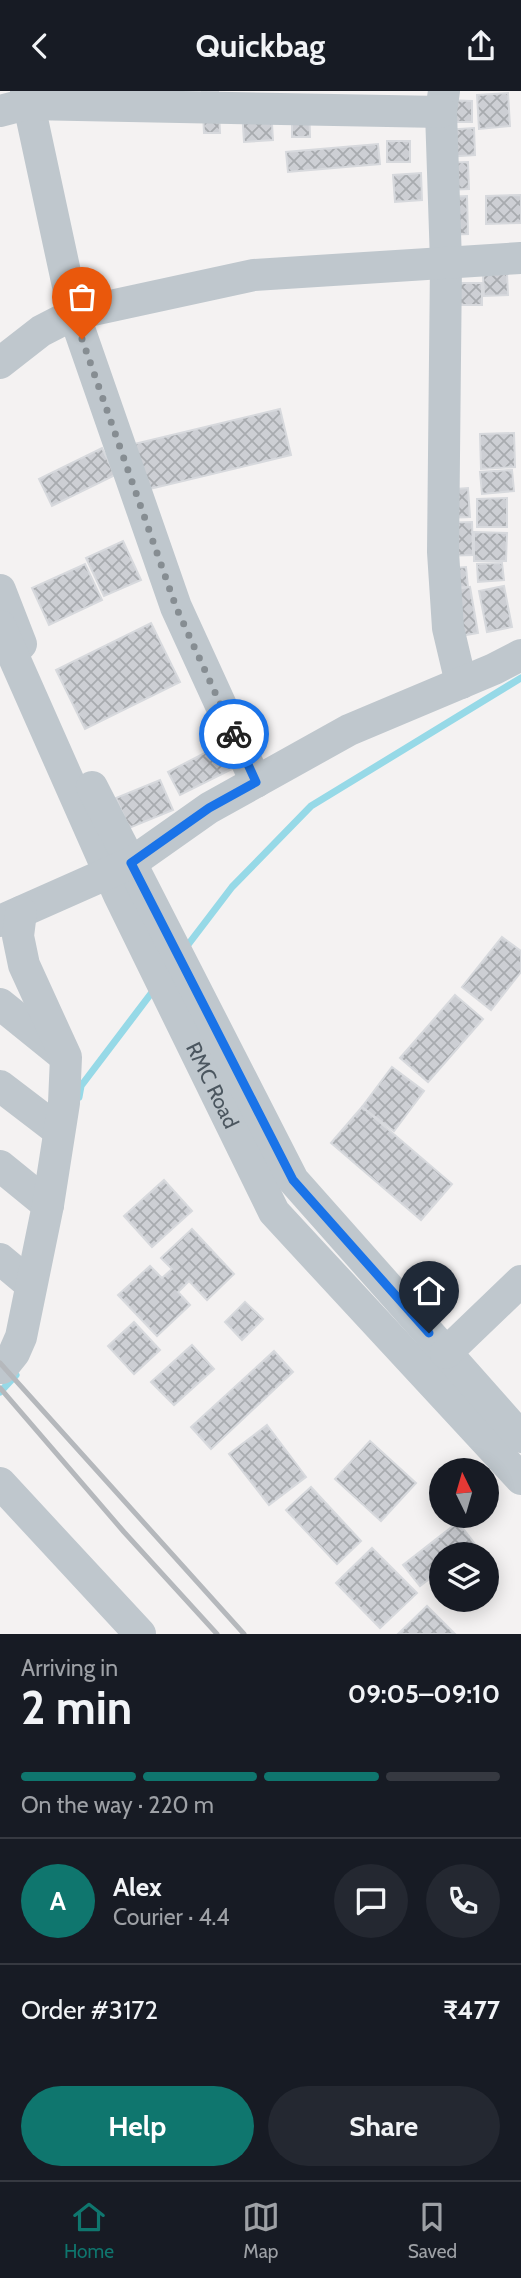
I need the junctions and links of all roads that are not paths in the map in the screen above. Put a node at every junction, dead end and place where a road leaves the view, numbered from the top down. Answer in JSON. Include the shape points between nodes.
{"nodes":[{"id":1,"x":442,"y":101,"type":"edge"},
{"id":2,"x":18,"y":102,"type":"edge"},
{"id":3,"x":521,"y":258,"type":"edge"},
{"id":4,"x":446,"y":262,"type":"junction"},
{"id":5,"x":74,"y":314,"type":"junction"},
{"id":6,"x":0,"y":363,"type":"edge"},
{"id":7,"x":0,"y":590,"type":"edge"},
{"id":8,"x":0,"y":626,"type":"edge"},
{"id":9,"x":521,"y":655,"type":"edge"},
{"id":10,"x":461,"y":683,"type":"junction"},
{"id":11,"x":256,"y":782,"type":"junction"},
{"id":12,"x":121,"y":869,"type":"junction"},
{"id":13,"x":11,"y":916,"type":"edge"},
{"id":14,"x":177,"y":983,"type":"junction"},
{"id":15,"x":0,"y":1004,"type":"edge"},
{"id":16,"x":66,"y":1057,"type":"junction"},
{"id":17,"x":0,"y":1086,"type":"edge"},
{"id":18,"x":59,"y":1131,"type":"junction"},
{"id":19,"x":0,"y":1166,"type":"edge"},
{"id":20,"x":48,"y":1205,"type":"junction"},
{"id":21,"x":0,"y":1259,"type":"edge"},
{"id":22,"x":521,"y":1281,"type":"edge"},
{"id":23,"x":30,"y":1284,"type":"junction"},
{"id":24,"x":446,"y":1353,"type":"junction"},
{"id":25,"x":2,"y":1368,"type":"dead end"},
{"id":26,"x":521,"y":1437,"type":"edge"},
{"id":27,"x":521,"y":1479,"type":"edge"},
{"id":28,"x":0,"y":1483,"type":"edge"},
{"id":29,"x":139,"y":1634,"type":"edge"}],
"edges":[{"from":1,"to":2,"type":"street"},
{"from":1,"to":4,"type":"street"},
{"from":2,"to":5,"type":"street"},
{"from":3,"to":4,"type":"street"},
{"from":4,"to":5,"type":"street","via":[[254,275]]},
{"from":4,"to":10,"type":"street","via":[[443,552],[448,628]]},
{"from":5,"to":6,"type":"street","via":[[41,331]]},
{"from":5,"to":11,"type":"street","via":[[176,607]]},
{"from":7,"to":12,"type":"street","name":"RMC Road"},
{"from":8,"to":12,"type":"street","name":"RMC Road"},
{"from":9,"to":10,"type":"street"},
{"from":10,"to":11,"type":"street","via":[[349,730]]},
{"from":11,"to":12,"type":"street","via":[[209,808]]},
{"from":12,"to":13,"type":"street"},
{"from":12,"to":14,"type":"street","name":"RMC Road"},
{"from":13,"to":16,"type":"street","via":[[24,965]]},
{"from":14,"to":24,"type":"street","name":"RMC Road","via":[[293,1180]]},
{"from":14,"to":27,"type":"street","name":"RMC Road","via":[[274,1212]]},
{"from":15,"to":16,"type":"street"},
{"from":16,"to":18,"type":"street"},
{"from":17,"to":18,"type":"street"},
{"from":18,"to":20,"type":"street"},
{"from":19,"to":20,"type":"street"},
{"from":20,"to":23,"type":"street"},
{"from":21,"to":23,"type":"street"},
{"from":22,"to":24,"type":"street"},
{"from":23,"to":25,"type":"street","via":[[21,1337]]},
{"from":24,"to":26,"type":"street","name":"RMC Road"},
{"from":28,"to":29,"type":"street"}]}
